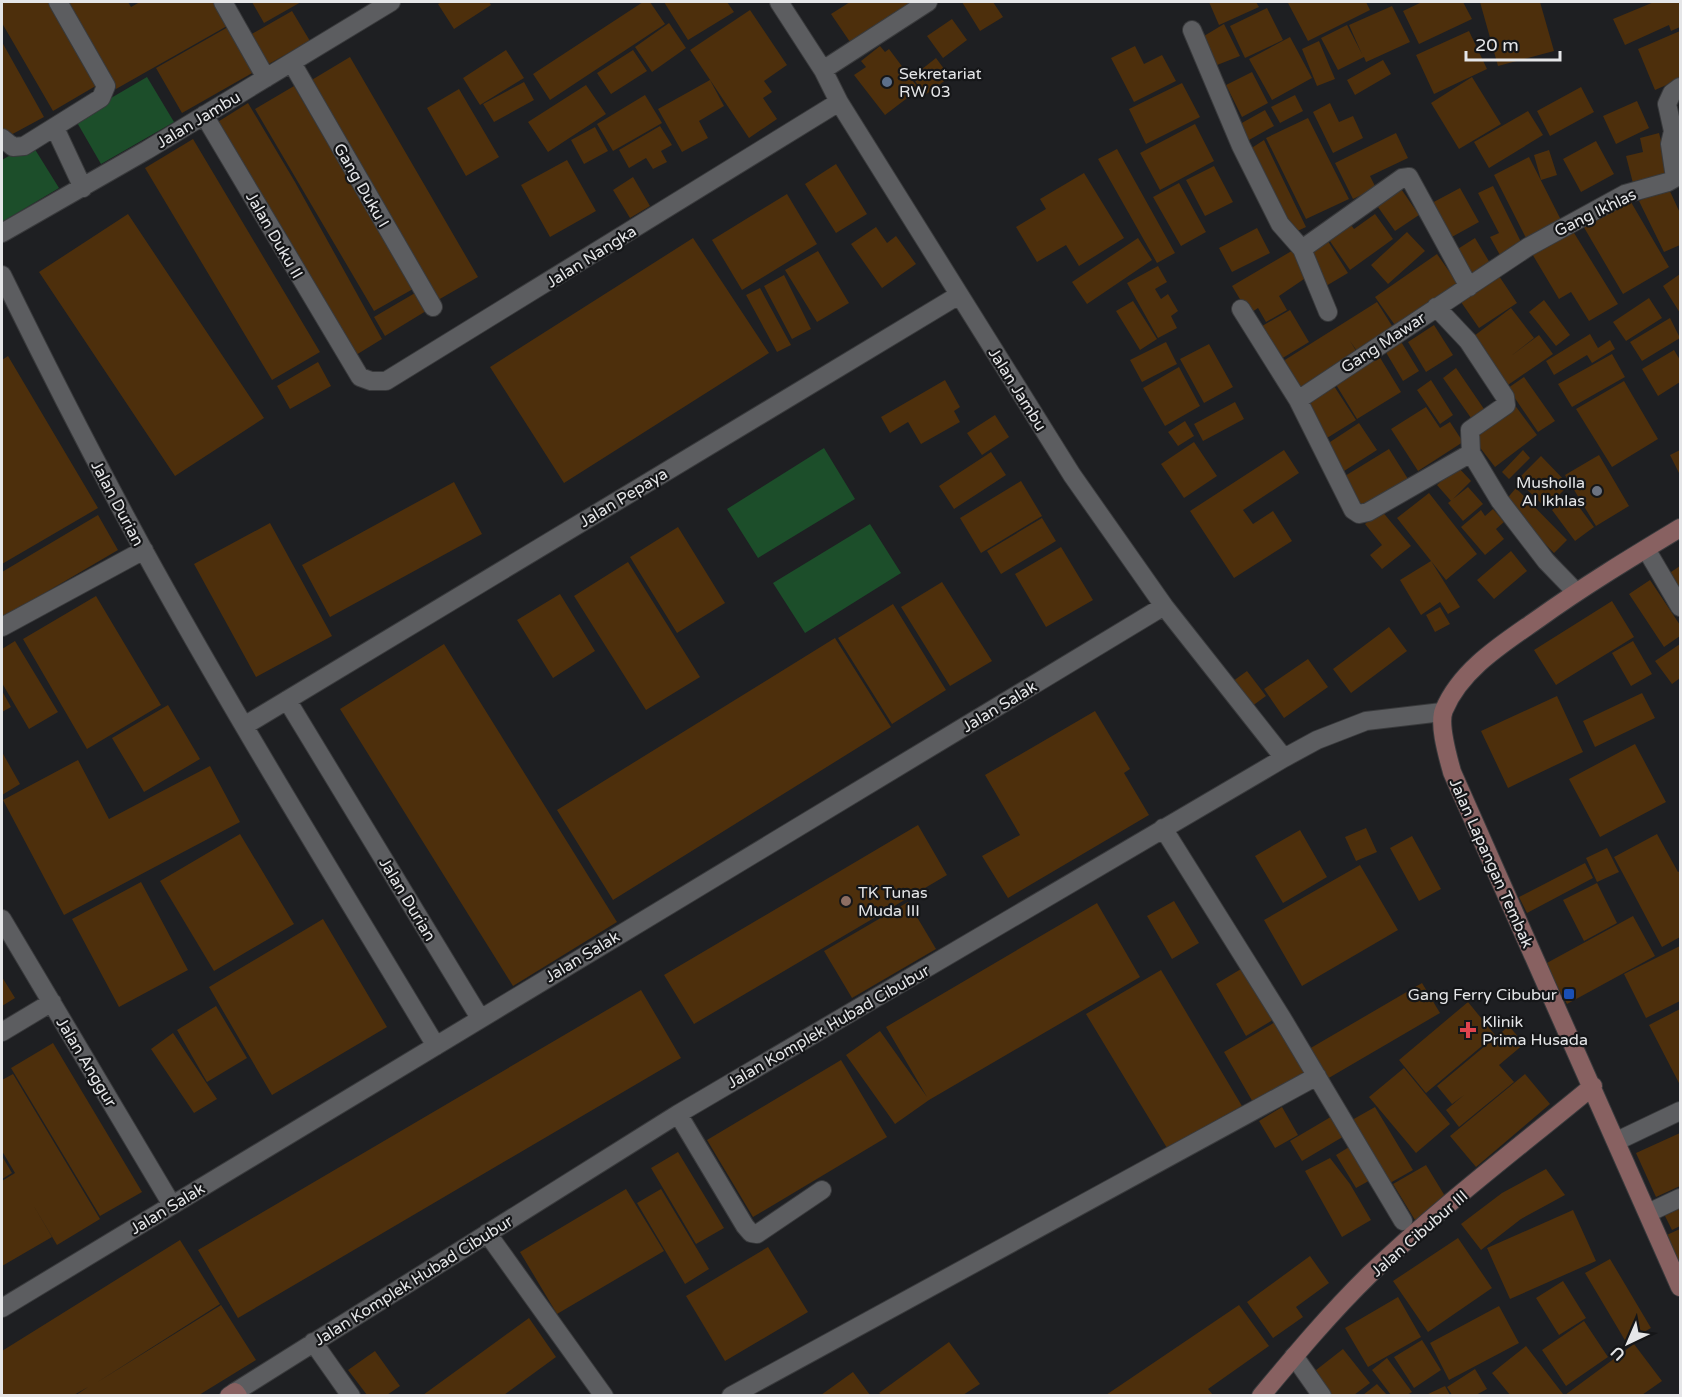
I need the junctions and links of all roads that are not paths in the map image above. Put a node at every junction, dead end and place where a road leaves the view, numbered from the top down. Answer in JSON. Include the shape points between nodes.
{"nodes":[{"id":1,"x":58,"y":2,"type":"edge"},
{"id":2,"x":223,"y":2,"type":"edge"},
{"id":3,"x":391,"y":2,"type":"edge"},
{"id":4,"x":779,"y":2,"type":"edge"},
{"id":5,"x":928,"y":2,"type":"edge"},
{"id":6,"x":1192,"y":30,"type":"dead end"},
{"id":7,"x":292,"y":63,"type":"junction"},
{"id":8,"x":823,"y":70,"type":"junction"},
{"id":9,"x":266,"y":78,"type":"junction"},
{"id":10,"x":1680,"y":87,"type":"edge"},
{"id":11,"x":839,"y":102,"type":"junction"},
{"id":12,"x":204,"y":114,"type":"junction"},
{"id":13,"x":55,"y":128,"type":"junction"},
{"id":14,"x":2,"y":138,"type":"edge"},
{"id":15,"x":82,"y":188,"type":"junction"},
{"id":16,"x":2,"y":233,"type":"edge"},
{"id":17,"x":1302,"y":249,"type":"junction"},
{"id":18,"x":2,"y":275,"type":"edge"},
{"id":19,"x":1469,"y":287,"type":"junction"},
{"id":20,"x":958,"y":295,"type":"junction"},
{"id":21,"x":433,"y":307,"type":"dead end"},
{"id":22,"x":1436,"y":307,"type":"junction"},
{"id":23,"x":1241,"y":309,"type":"dead end"},
{"id":24,"x":1328,"y":312,"type":"dead end"},
{"id":25,"x":346,"y":356,"type":"joint"},
{"id":26,"x":1298,"y":400,"type":"junction"},
{"id":27,"x":1471,"y":453,"type":"junction"},
{"id":28,"x":1680,"y":528,"type":"edge"},
{"id":29,"x":1646,"y":549,"type":"junction"},
{"id":30,"x":144,"y":550,"type":"junction"},
{"id":31,"x":1576,"y":592,"type":"junction"},
{"id":32,"x":1164,"y":606,"type":"junction"},
{"id":33,"x":1680,"y":607,"type":"edge"},
{"id":34,"x":2,"y":627,"type":"edge"},
{"id":35,"x":287,"y":700,"type":"junction"},
{"id":36,"x":1442,"y":712,"type":"junction"},
{"id":37,"x":244,"y":726,"type":"junction"},
{"id":38,"x":1284,"y":758,"type":"junction"},
{"id":39,"x":1163,"y":828,"type":"junction"},
{"id":40,"x":2,"y":919,"type":"edge"},
{"id":41,"x":52,"y":1002,"type":"junction"},
{"id":42,"x":480,"y":1018,"type":"junction"},
{"id":43,"x":2,"y":1032,"type":"edge"},
{"id":44,"x":436,"y":1046,"type":"junction"},
{"id":45,"x":1317,"y":1076,"type":"junction"},
{"id":46,"x":1593,"y":1086,"type":"junction"},
{"id":47,"x":1680,"y":1111,"type":"edge"},
{"id":48,"x":678,"y":1114,"type":"junction"},
{"id":49,"x":1617,"y":1141,"type":"junction"},
{"id":50,"x":822,"y":1190,"type":"dead end"},
{"id":51,"x":1680,"y":1198,"type":"edge"},
{"id":52,"x":172,"y":1204,"type":"junction"},
{"id":53,"x":1647,"y":1213,"type":"junction"},
{"id":54,"x":1404,"y":1221,"type":"dead end"},
{"id":55,"x":487,"y":1233,"type":"junction"},
{"id":56,"x":1680,"y":1287,"type":"edge"},
{"id":57,"x":2,"y":1308,"type":"edge"},
{"id":58,"x":313,"y":1342,"type":"junction"},
{"id":59,"x":1294,"y":1356,"type":"junction"},
{"id":60,"x":234,"y":1394,"type":"edge"},
{"id":61,"x":351,"y":1395,"type":"edge"},
{"id":62,"x":604,"y":1395,"type":"edge"},
{"id":63,"x":731,"y":1395,"type":"edge"},
{"id":64,"x":1261,"y":1395,"type":"edge"},
{"id":65,"x":1322,"y":1395,"type":"edge"}],
"edges":[{"from":1,"to":13,"type":"street","via":[[106,86],[101,98]]},
{"from":2,"to":9,"type":"street"},
{"from":3,"to":7,"type":"street","name":"Jalan Jambu"},
{"from":4,"to":8,"type":"street","name":"Jalan Jambu"},
{"from":5,"to":8,"type":"street"},
{"from":6,"to":17,"type":"street","via":[[1241,146],[1280,224]]},
{"from":7,"to":9,"type":"street","name":"Jalan Jambu"},
{"from":7,"to":21,"type":"street","name":"Gang Duku I"},
{"from":8,"to":11,"type":"street","name":"Jalan Jambu"},
{"from":9,"to":12,"type":"street","name":"Jalan Jambu"},
{"from":10,"to":19,"type":"street","name":"Gang Ikhlas","via":[[1667,104],[1673,131],[1670,144],[1675,178],[1625,194],[1575,220]]},
{"from":11,"to":20,"type":"street","name":"Jalan Jambu"},
{"from":11,"to":25,"type":"street","name":"Jalan Nangka","via":[[394,377],[371,381],[360,377]]},
{"from":12,"to":15,"type":"street","name":"Jalan Jambu"},
{"from":12,"to":25,"type":"street","name":"Jalan Duku II"},
{"from":13,"to":14,"type":"street","via":[[24,146],[13,147]]},
{"from":13,"to":15,"type":"street"},
{"from":15,"to":16,"type":"street","name":"Jalan Jambu"},
{"from":17,"to":19,"type":"street","via":[[1402,178],[1409,177]]},
{"from":17,"to":24,"type":"street"},
{"from":18,"to":30,"type":"street","name":"Jalan Durian"},
{"from":19,"to":22,"type":"street","name":"Gang Ikhlas"},
{"from":20,"to":32,"type":"street","name":"Jalan Jambu","via":[[1072,475]]},
{"from":20,"to":35,"type":"street","name":"Jalan Pepaya"},
{"from":22,"to":26,"type":"street","name":"Gang Mawar"},
{"from":22,"to":27,"type":"street","name":"Gang Mawar","via":[[1468,341],[1505,398],[1506,405],[1470,430]]},
{"from":23,"to":26,"type":"street"},
{"from":26,"to":27,"type":"street","via":[[1353,510],[1359,514]]},
{"from":27,"to":31,"type":"street","via":[[1517,524]]},
{"from":28,"to":29,"type":"street"},
{"from":29,"to":31,"type":"street"},
{"from":29,"to":33,"type":"street"},
{"from":30,"to":34,"type":"street"},
{"from":30,"to":37,"type":"street","name":"Jalan Durian"},
{"from":31,"to":36,"type":"street","via":[[1476,666],[1455,689]]},
{"from":32,"to":38,"type":"street","name":"Jalan Jambu"},
{"from":32,"to":42,"type":"street","name":"Jalan Salak"},
{"from":35,"to":37,"type":"street"},
{"from":35,"to":42,"type":"street","name":"Jalan Durian"},
{"from":36,"to":38,"type":"street","name":"Jalan Komplek Hubad Cibubur","via":[[1365,721]]},
{"from":36,"to":46,"type":"street","name":"Jalan Lapangan Tembak","via":[[1444,743],[1452,772]]},
{"from":37,"to":44,"type":"street","name":"Jalan Durian"},
{"from":38,"to":39,"type":"street","name":"Jalan Komplek Hubad Cibubur"},
{"from":39,"to":45,"type":"street"},
{"from":39,"to":48,"type":"street","name":"Jalan Komplek Hubad Cibubur"},
{"from":40,"to":41,"type":"street","name":"Jalan Anggur"},
{"from":41,"to":43,"type":"street"},
{"from":41,"to":52,"type":"street","name":"Jalan Anggur"},
{"from":42,"to":44,"type":"street","name":"Jalan Salak"},
{"from":44,"to":52,"type":"street","name":"Jalan Salak"},
{"from":45,"to":54,"type":"street"},
{"from":45,"to":63,"type":"street"},
{"from":46,"to":49,"type":"street","name":"Jalan Lapangan Tembak"},
{"from":46,"to":59,"type":"street","name":"Jalan Cibubur III","via":[[1371,1274]]},
{"from":47,"to":49,"type":"street"},
{"from":48,"to":50,"type":"street","via":[[751,1233],[757,1234]]},
{"from":48,"to":55,"type":"street","name":"Jalan Komplek Hubad Cibubur"},
{"from":49,"to":53,"type":"street","name":"Jalan Lapangan Tembak"},
{"from":51,"to":53,"type":"street"},
{"from":52,"to":57,"type":"street","name":"Jalan Salak"},
{"from":53,"to":56,"type":"street","name":"Jalan Lapangan Tembak"},
{"from":55,"to":58,"type":"street","name":"Jalan Komplek Hubad Cibubur"},
{"from":55,"to":62,"type":"street"},
{"from":58,"to":60,"type":"street","name":"Jalan Komplek Hubad Cibubur"},
{"from":58,"to":61,"type":"street"},
{"from":59,"to":64,"type":"street","name":"Jalan Cibubur III"},
{"from":59,"to":65,"type":"street"}]}
